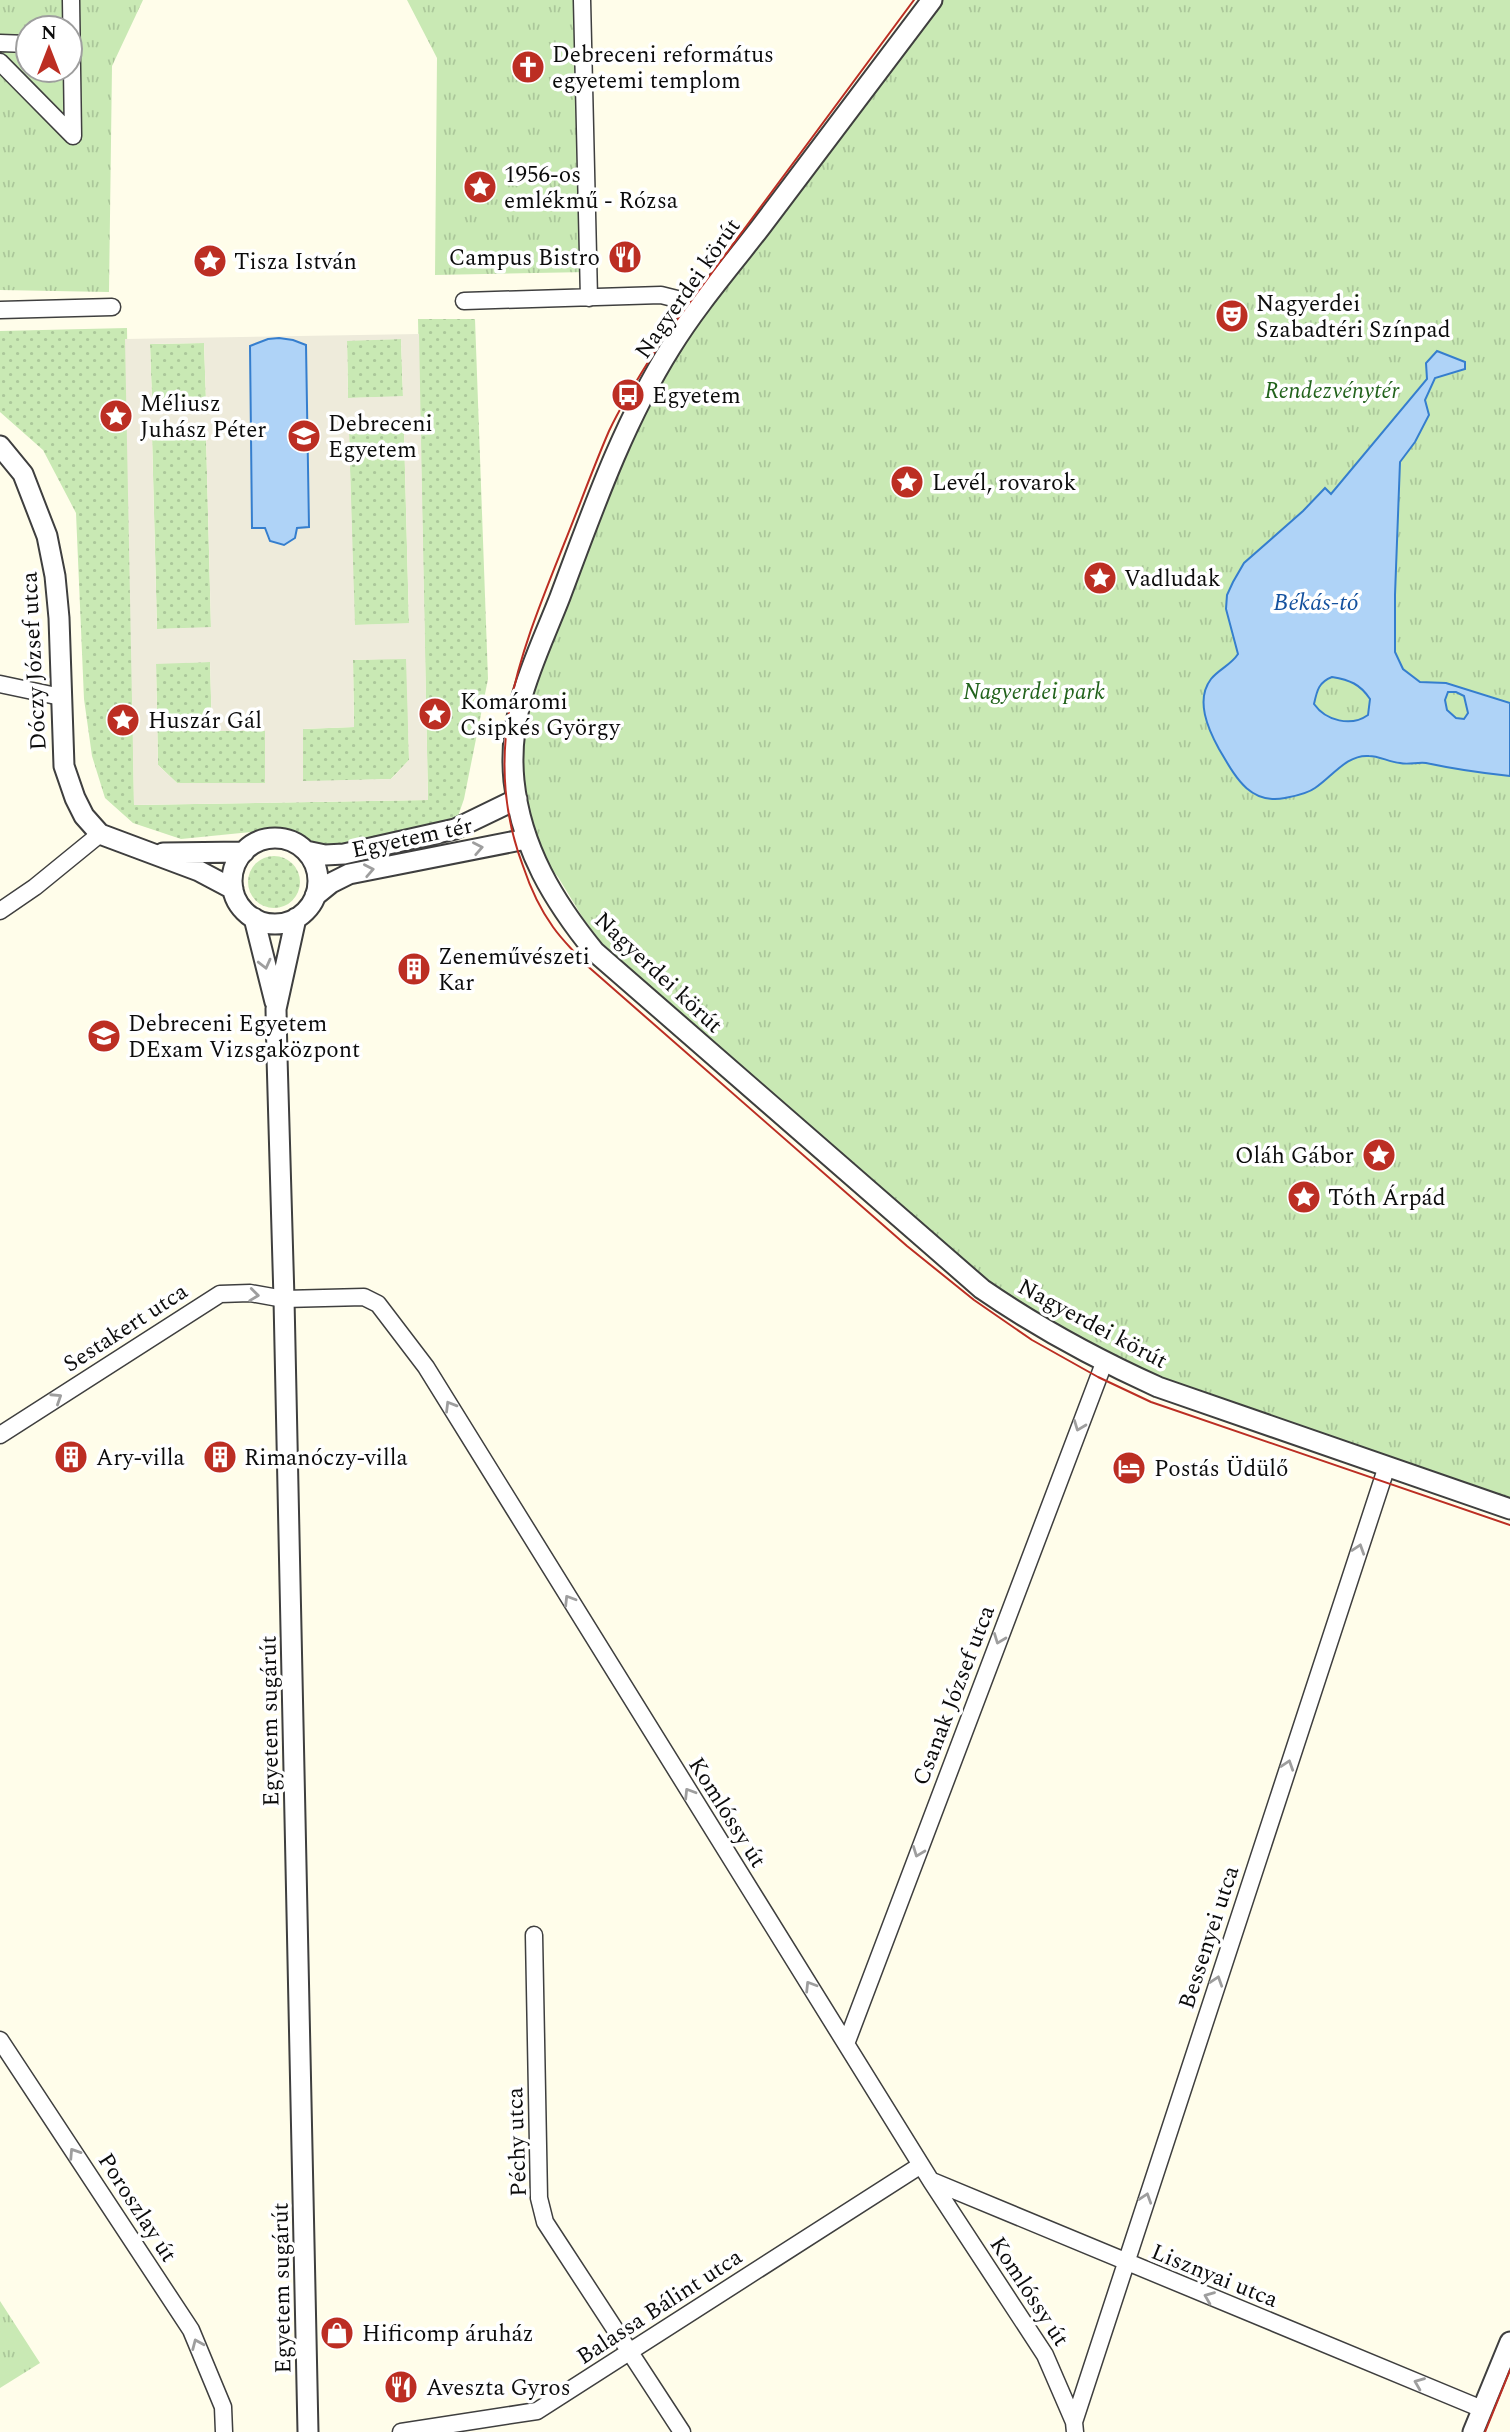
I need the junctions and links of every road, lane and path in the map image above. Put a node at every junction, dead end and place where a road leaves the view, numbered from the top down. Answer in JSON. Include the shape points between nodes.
{"nodes":[{"id":1,"x":582,"y":0,"type":"edge"},
{"id":2,"x":932,"y":0,"type":"edge"},
{"id":3,"x":0,"y":62,"type":"edge"},
{"id":4,"x":14,"y":76,"type":"edge"},
{"id":5,"x":22,"y":84,"type":"edge"},
{"id":6,"x":72,"y":84,"type":"edge"},
{"id":7,"x":589,"y":298,"type":"junction"},
{"id":8,"x":464,"y":301,"type":"dead end"},
{"id":9,"x":112,"y":307,"type":"dead end"},
{"id":10,"x":0,"y":310,"type":"edge"},
{"id":11,"x":698,"y":310,"type":"junction"},
{"id":12,"x":0,"y":446,"type":"edge"},
{"id":13,"x":0,"y":684,"type":"edge"},
{"id":14,"x":61,"y":697,"type":"junction"},
{"id":15,"x":517,"y":799,"type":"junction"},
{"id":16,"x":100,"y":834,"type":"junction"},
{"id":17,"x":526,"y":839,"type":"junction"},
{"id":18,"x":306,"y":851,"type":"junction"},
{"id":19,"x":244,"y":852,"type":"junction"},
{"id":20,"x":155,"y":854,"type":"junction"},
{"id":21,"x":233,"y":889,"type":"junction"},
{"id":22,"x":315,"y":897,"type":"junction"},
{"id":23,"x":0,"y":911,"type":"edge"},
{"id":24,"x":254,"y":918,"type":"junction"},
{"id":25,"x":296,"y":918,"type":"junction"},
{"id":26,"x":276,"y":1009,"type":"junction"},
{"id":27,"x":284,"y":1299,"type":"junction"},
{"id":28,"x":1104,"y":1363,"type":"junction"},
{"id":29,"x":0,"y":1434,"type":"edge"},
{"id":30,"x":1387,"y":1466,"type":"junction"},
{"id":31,"x":1510,"y":1509,"type":"edge"},
{"id":32,"x":534,"y":1935,"type":"dead end"},
{"id":33,"x":0,"y":2040,"type":"edge"},
{"id":34,"x":846,"y":2044,"type":"junction"},
{"id":35,"x":921,"y":2165,"type":"junction"},
{"id":36,"x":931,"y":2181,"type":"junction"},
{"id":37,"x":1125,"y":2262,"type":"junction"},
{"id":38,"x":1510,"y":2342,"type":"edge"},
{"id":39,"x":630,"y":2351,"type":"junction"},
{"id":40,"x":1482,"y":2409,"type":"junction"},
{"id":41,"x":1074,"y":2427,"type":"edge"},
{"id":42,"x":224,"y":2432,"type":"edge"},
{"id":43,"x":309,"y":2432,"type":"edge"},
{"id":44,"x":401,"y":2432,"type":"edge"},
{"id":45,"x":682,"y":2432,"type":"edge"},
{"id":46,"x":1473,"y":2432,"type":"edge"}],
"edges":[{"from":1,"to":7,"type":"street"},
{"from":2,"to":11,"type":"street","name":"Nagyerdei körút"},
{"from":3,"to":4,"type":"street"},
{"from":5,"to":6,"type":"street","via":[[73,136]]},
{"from":7,"to":8,"type":"street"},
{"from":7,"to":11,"type":"street","via":[[661,295]]},
{"from":9,"to":10,"type":"street"},
{"from":11,"to":15,"type":"street","name":"Nagyerdei körút","via":[[671,346],[622,436],[528,672],[514,741]]},
{"from":12,"to":14,"type":"street","name":"Dóczy József utca","via":[[23,474],[47,536],[55,576]]},
{"from":13,"to":14,"type":"street"},
{"from":14,"to":16,"type":"street","name":"Dóczy József utca","via":[[64,766],[84,816]]},
{"from":15,"to":17,"type":"street","name":"Nagyerdei körút"},
{"from":15,"to":18,"type":"street","name":"Egyetem tér","via":[[455,828],[344,854]]},
{"from":16,"to":20,"type":"street"},
{"from":16,"to":23,"type":"street"},
{"from":22,"to":17,"type":"street","name":"Egyetem tér","one_way":true,"via":[[349,874]]},
{"from":17,"to":28,"type":"street","name":"Nagyerdei körút","via":[[565,915],[595,952],[982,1289]]},
{"from":18,"to":19,"type":"street","via":[[289,841],[270,839]]},
{"from":18,"to":22,"type":"street","via":[[316,868]]},
{"from":19,"to":20,"type":"street"},
{"from":19,"to":21,"type":"street","via":[[234,869]]},
{"from":20,"to":21,"type":"street"},
{"from":21,"to":24,"type":"street","via":[[240,905]]},
{"from":22,"to":25,"type":"street"},
{"from":24,"to":25,"type":"street","via":[[275,924]]},
{"from":24,"to":26,"type":"street","name":"Egyetem sugárút","one_way":true},
{"from":25,"to":26,"type":"street","name":"Egyetem sugárút"},
{"from":26,"to":27,"type":"street","name":"Egyetem sugárút"},
{"from":29,"to":27,"type":"street","name":"Sestakert utca","one_way":true,"via":[[220,1294]]},
{"from":34,"to":27,"type":"street","name":"Komlóssy út","one_way":true,"via":[[407,1341],[378,1304],[364,1297]]},
{"from":27,"to":43,"type":"street","name":"Egyetem sugárút"},
{"from":28,"to":30,"type":"street","name":"Nagyerdei körút","via":[[1158,1387]]},
{"from":28,"to":34,"type":"street","name":"Csanak József utca","one_way":true},
{"from":30,"to":31,"type":"street","name":"Nagyerdei körút"},
{"from":37,"to":30,"type":"street","name":"Bessenyei utca","one_way":true},
{"from":32,"to":39,"type":"street","name":"Péchy utca","via":[[538,2198],[545,2222]]},
{"from":42,"to":33,"type":"street","name":"Poroszlay út","one_way":true,"via":[[223,2407],[191,2330]]},
{"from":34,"to":35,"type":"street","name":"Komlóssy út"},
{"from":35,"to":36,"type":"street","name":"Komlóssy út"},
{"from":35,"to":39,"type":"street","name":"Balassa Bálint utca"},
{"from":36,"to":37,"type":"street","name":"Lisznyai utca"},
{"from":36,"to":41,"type":"street","name":"Komlóssy út","via":[[1045,2354]]},
{"from":40,"to":37,"type":"street","name":"Lisznyai utca","one_way":true},
{"from":37,"to":41,"type":"street","name":"Bessenyei utca"},
{"from":38,"to":40,"type":"street"},
{"from":39,"to":44,"type":"street","name":"Balassa Bálint utca","via":[[537,2411]]},
{"from":39,"to":45,"type":"street","name":"Péchy utca"},
{"from":40,"to":46,"type":"street"}]}
